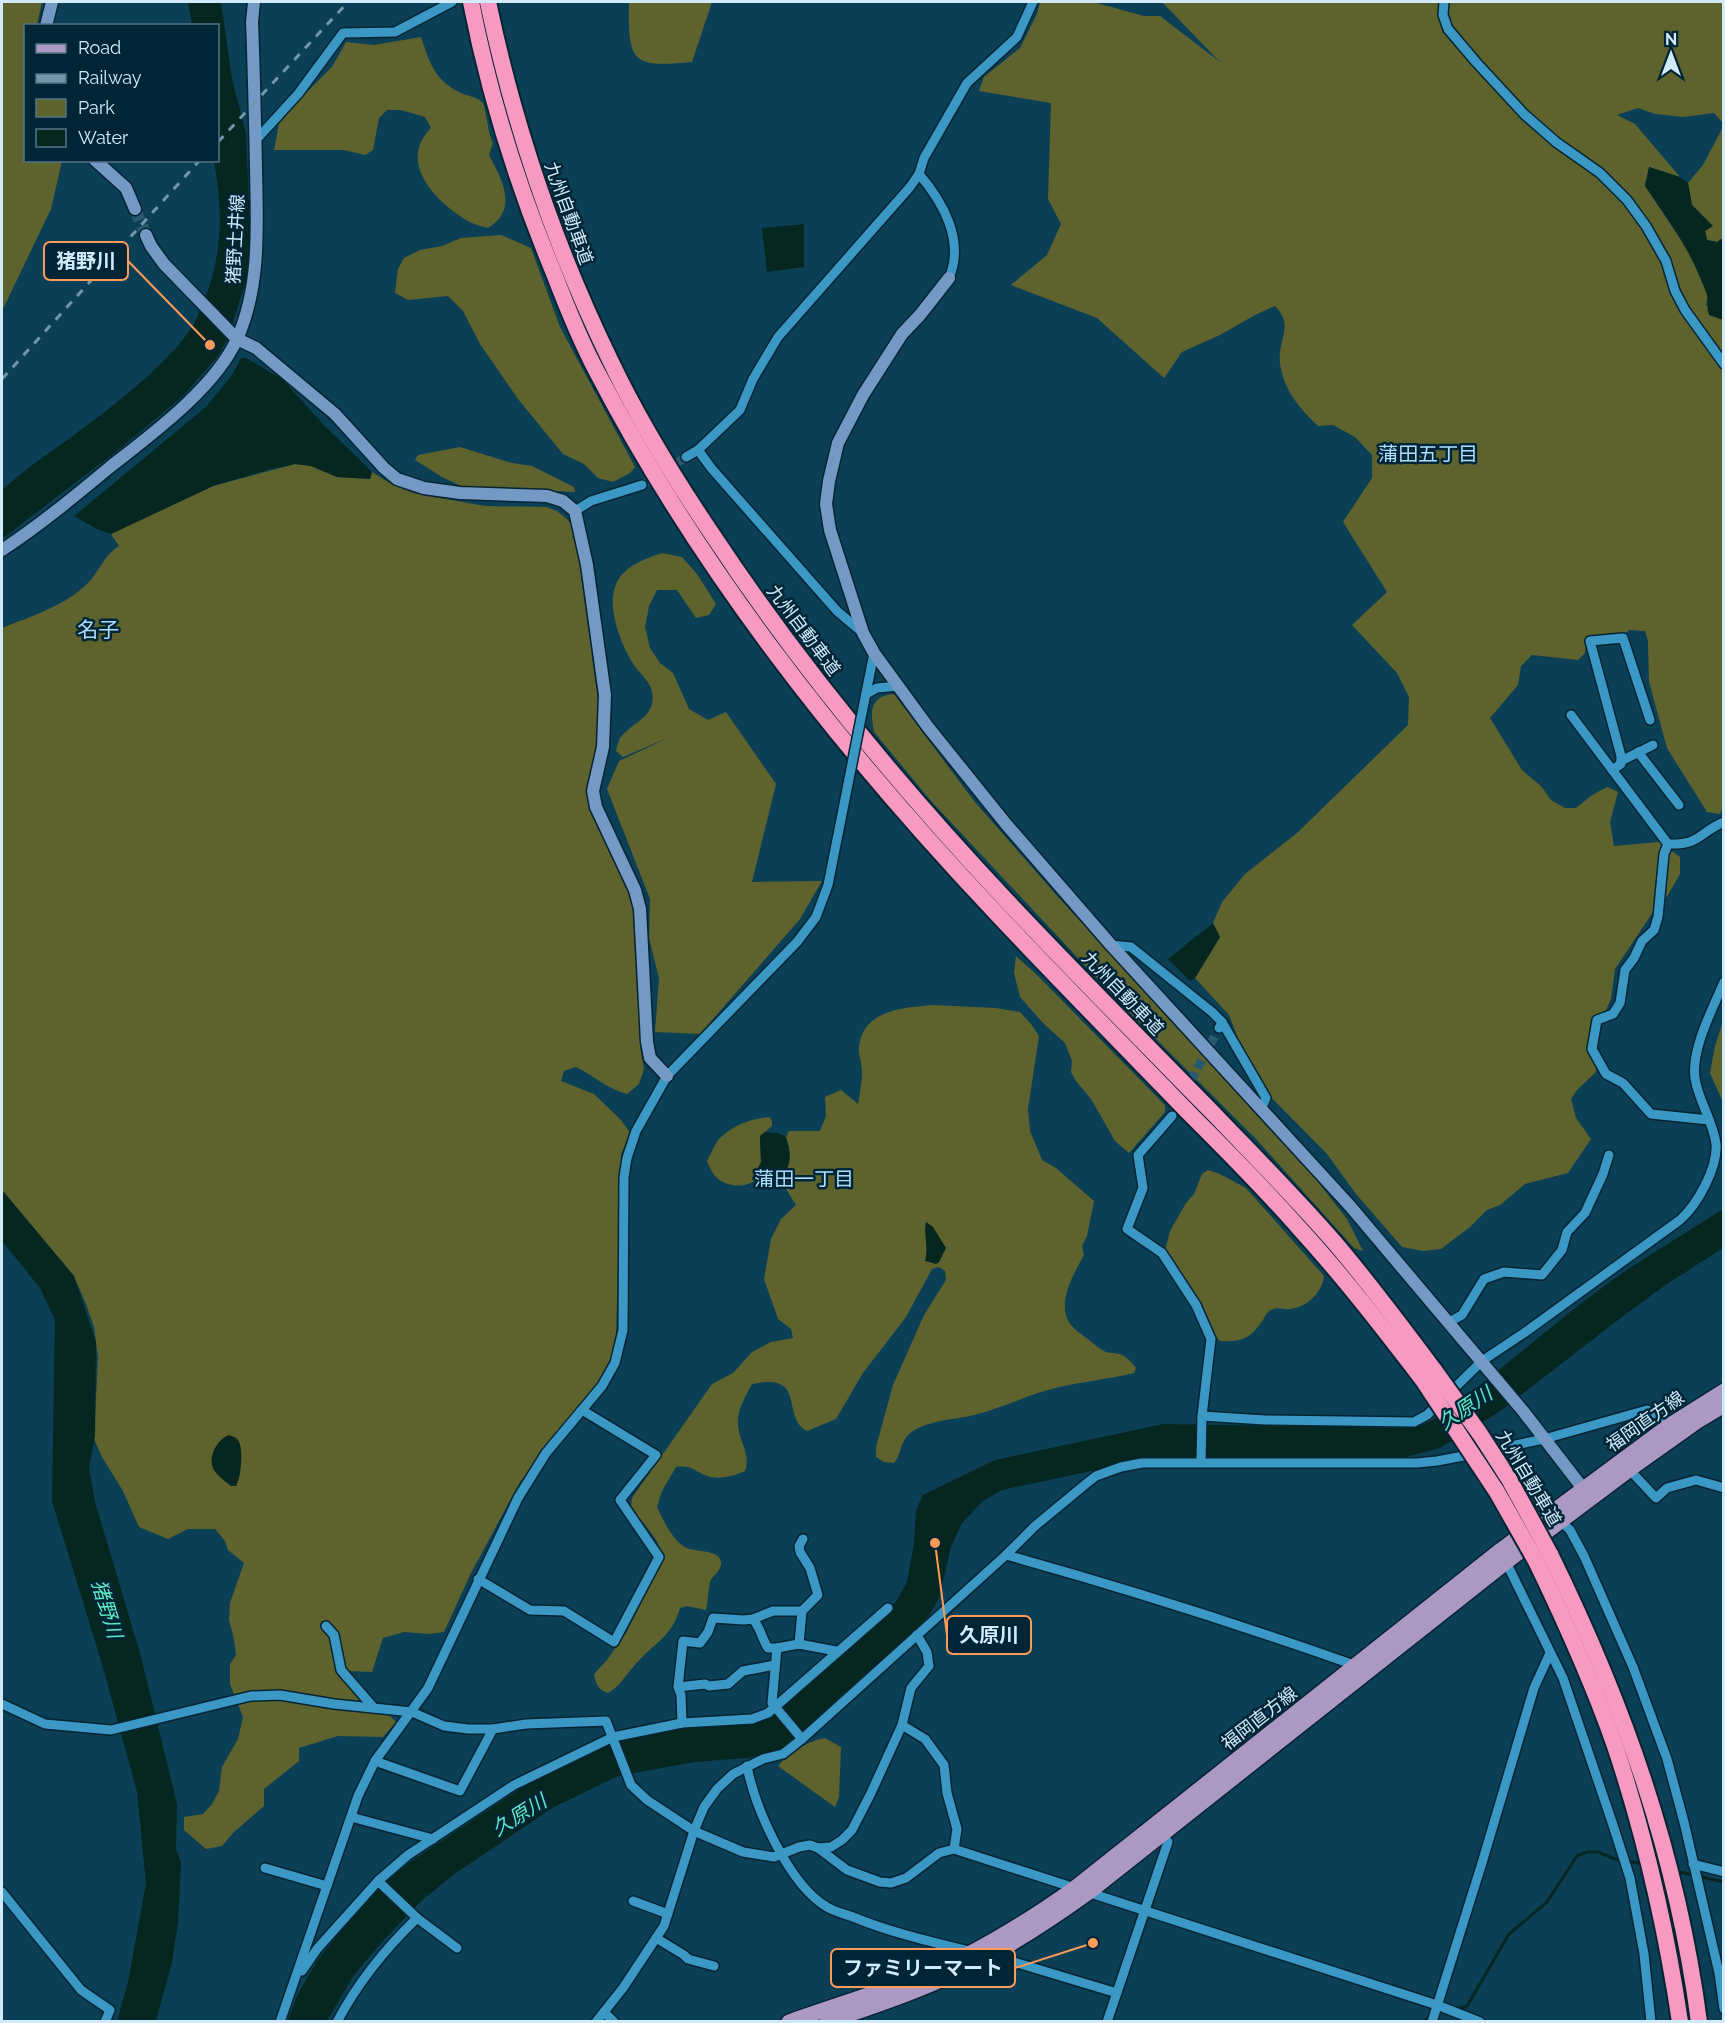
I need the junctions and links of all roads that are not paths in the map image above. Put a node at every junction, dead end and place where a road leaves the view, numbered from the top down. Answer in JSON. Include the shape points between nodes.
{"nodes":[{"id":1,"x":52,"y":2,"type":"edge"},
{"id":2,"x":254,"y":2,"type":"edge"},
{"id":3,"x":452,"y":2,"type":"edge"},
{"id":4,"x":471,"y":2,"type":"edge"},
{"id":5,"x":488,"y":2,"type":"edge"},
{"id":6,"x":1032,"y":2,"type":"edge"},
{"id":7,"x":1444,"y":2,"type":"edge"},
{"id":8,"x":46,"y":24,"type":"edge"},
{"id":9,"x":256,"y":140,"type":"junction"},
{"id":10,"x":96,"y":162,"type":"edge"},
{"id":11,"x":920,"y":174,"type":"junction"},
{"id":12,"x":135,"y":209,"type":"tunnel mouth"},
{"id":13,"x":146,"y":235,"type":"tunnel mouth"},
{"id":14,"x":949,"y":278,"type":"joint"},
{"id":15,"x":233,"y":334,"type":"junction"},
{"id":16,"x":1724,"y":364,"type":"edge"},
{"id":17,"x":698,"y":450,"type":"junction"},
{"id":18,"x":686,"y":457,"type":"tunnel mouth"},
{"id":19,"x":642,"y":485,"type":"tunnel mouth"},
{"id":20,"x":575,"y":511,"type":"junction"},
{"id":21,"x":2,"y":550,"type":"edge"},
{"id":22,"x":863,"y":633,"type":"junction"},
{"id":23,"x":874,"y":654,"type":"junction"},
{"id":24,"x":899,"y":686,"type":"junction"},
{"id":25,"x":865,"y":698,"type":"junction"},
{"id":26,"x":1571,"y":716,"type":"dead end"},
{"id":27,"x":1650,"y":720,"type":"dead end"},
{"id":28,"x":1653,"y":745,"type":"dead end"},
{"id":29,"x":1638,"y":752,"type":"junction"},
{"id":30,"x":1621,"y":761,"type":"junction"},
{"id":31,"x":1612,"y":770,"type":"junction"},
{"id":32,"x":1678,"y":805,"type":"dead end"},
{"id":33,"x":1724,"y":822,"type":"edge"},
{"id":34,"x":1668,"y":844,"type":"junction"},
{"id":35,"x":1111,"y":945,"type":"junction"},
{"id":36,"x":1724,"y":982,"type":"edge"},
{"id":37,"x":668,"y":1076,"type":"junction"},
{"id":38,"x":1261,"y":1110,"type":"junction"},
{"id":39,"x":1172,"y":1116,"type":"tunnel mouth"},
{"id":40,"x":1709,"y":1120,"type":"junction"},
{"id":41,"x":1609,"y":1155,"type":"dead end"},
{"id":42,"x":1449,"y":1322,"type":"junction"},
{"id":43,"x":1482,"y":1361,"type":"junction"},
{"id":44,"x":1429,"y":1375,"type":"junction"},
{"id":45,"x":1724,"y":1391,"type":"edge"},
{"id":46,"x":1724,"y":1405,"type":"edge"},
{"id":47,"x":582,"y":1410,"type":"junction"},
{"id":48,"x":1202,"y":1416,"type":"junction"},
{"id":49,"x":1670,"y":1425,"type":"junction"},
{"id":50,"x":1544,"y":1439,"type":"junction"},
{"id":51,"x":1201,"y":1459,"type":"junction"},
{"id":52,"x":1626,"y":1465,"type":"junction"},
{"id":53,"x":1724,"y":1488,"type":"edge"},
{"id":54,"x":1587,"y":1494,"type":"junction"},
{"id":55,"x":1561,"y":1521,"type":"junction"},
{"id":56,"x":802,"y":1539,"type":"dead end"},
{"id":57,"x":1006,"y":1555,"type":"junction"},
{"id":58,"x":1543,"y":1557,"type":"junction"},
{"id":59,"x":1506,"y":1562,"type":"junction"},
{"id":60,"x":478,"y":1579,"type":"junction"},
{"id":61,"x":888,"y":1608,"type":"dead end"},
{"id":62,"x":802,"y":1611,"type":"junction"},
{"id":63,"x":753,"y":1619,"type":"junction"},
{"id":64,"x":326,"y":1626,"type":"dead end"},
{"id":65,"x":917,"y":1635,"type":"junction"},
{"id":66,"x":799,"y":1644,"type":"junction"},
{"id":67,"x":777,"y":1648,"type":"junction"},
{"id":68,"x":836,"y":1651,"type":"junction"},
{"id":69,"x":1550,"y":1653,"type":"junction"},
{"id":70,"x":775,"y":1665,"type":"junction"},
{"id":71,"x":1357,"y":1666,"type":"junction"},
{"id":72,"x":678,"y":1687,"type":"junction"},
{"id":73,"x":2,"y":1704,"type":"edge"},
{"id":74,"x":776,"y":1707,"type":"junction"},
{"id":75,"x":374,"y":1708,"type":"junction"},
{"id":76,"x":412,"y":1712,"type":"junction"},
{"id":77,"x":682,"y":1723,"type":"junction"},
{"id":78,"x":902,"y":1725,"type":"junction"},
{"id":79,"x":494,"y":1730,"type":"junction"},
{"id":80,"x":613,"y":1737,"type":"junction"},
{"id":81,"x":802,"y":1739,"type":"junction"},
{"id":82,"x":375,"y":1761,"type":"junction"},
{"id":83,"x":747,"y":1766,"type":"junction"},
{"id":84,"x":351,"y":1817,"type":"junction"},
{"id":85,"x":694,"y":1831,"type":"junction"},
{"id":86,"x":1162,"y":1834,"type":"junction"},
{"id":87,"x":433,"y":1839,"type":"junction"},
{"id":88,"x":818,"y":1848,"type":"junction"},
{"id":89,"x":954,"y":1849,"type":"junction"},
{"id":90,"x":781,"y":1855,"type":"junction"},
{"id":91,"x":1693,"y":1864,"type":"junction"},
{"id":92,"x":265,"y":1868,"type":"dead end"},
{"id":93,"x":1724,"y":1872,"type":"edge"},
{"id":94,"x":378,"y":1881,"type":"junction"},
{"id":95,"x":327,"y":1886,"type":"junction"},
{"id":96,"x":1082,"y":1890,"type":"junction"},
{"id":97,"x":2,"y":1892,"type":"edge"},
{"id":98,"x":633,"y":1901,"type":"dead end"},
{"id":99,"x":1144,"y":1910,"type":"junction"},
{"id":100,"x":668,"y":1914,"type":"junction"},
{"id":101,"x":417,"y":1918,"type":"junction"},
{"id":102,"x":656,"y":1938,"type":"junction"},
{"id":103,"x":457,"y":1948,"type":"dead end"},
{"id":104,"x":973,"y":1952,"type":"junction"},
{"id":105,"x":998,"y":1952,"type":"junction"},
{"id":106,"x":714,"y":1966,"type":"dead end"},
{"id":107,"x":294,"y":1983,"type":"junction"},
{"id":108,"x":1117,"y":1993,"type":"junction"},
{"id":109,"x":1437,"y":2005,"type":"junction"},
{"id":110,"x":1724,"y":2009,"type":"edge"},
{"id":111,"x":604,"y":2012,"type":"junction"},
{"id":112,"x":105,"y":2022,"type":"edge"},
{"id":113,"x":280,"y":2022,"type":"edge"},
{"id":114,"x":338,"y":2022,"type":"edge"},
{"id":115,"x":596,"y":2022,"type":"edge"},
{"id":116,"x":614,"y":2022,"type":"edge"},
{"id":117,"x":789,"y":2022,"type":"edge"},
{"id":118,"x":827,"y":2022,"type":"edge"},
{"id":119,"x":1107,"y":2022,"type":"edge"},
{"id":120,"x":1432,"y":2022,"type":"edge"},
{"id":121,"x":1480,"y":2022,"type":"edge"},
{"id":122,"x":1651,"y":2022,"type":"edge"},
{"id":123,"x":1680,"y":2022,"type":"edge"},
{"id":124,"x":1699,"y":2022,"type":"edge"}],
"edges":[{"from":1,"to":8,"type":"street"},
{"from":2,"to":9,"type":"street","name":"猪野土井線"},
{"from":3,"to":9,"type":"street","via":[[395,32],[343,33],[298,94]]},
{"from":4,"to":44,"type":"highway","name":"九州自動車道","via":[[501,127],[540,241],[572,317],[649,465],[742,607],[819,710],[941,853],[1299,1227],[1374,1317]]},
{"from":5,"to":44,"type":"highway","name":"九州自動車道","via":[[539,191],[610,362],[663,458],[755,597],[832,700],[951,840],[1310,1215],[1385,1304]]},
{"from":6,"to":11,"type":"street","via":[[1017,37],[966,83],[924,158]]},
{"from":7,"to":16,"type":"street","via":[[1448,29],[1524,114],[1600,173],[1627,200],[1666,261],[1685,310]]},
{"from":9,"to":15,"type":"street","name":"猪野土井線","via":[[256,262],[249,304]]},
{"from":10,"to":12,"type":"street","via":[[126,188]]},
{"from":11,"to":14,"type":"street","via":[[950,224],[955,240],[954,267]]},
{"from":11,"to":17,"type":"street","via":[[778,337],[740,410]]},
{"from":13,"to":15,"type":"street","via":[[164,264]]},
{"from":14,"to":22,"type":"street","via":[[902,334],[863,395],[833,458],[826,504],[830,530]]},
{"from":15,"to":20,"type":"street","via":[[256,348],[317,399],[398,479],[424,488],[460,493],[547,496],[563,501]]},
{"from":15,"to":21,"type":"street","name":"猪野土井線","via":[[221,365],[197,393],[53,513]]},
{"from":17,"to":18,"type":"street"},
{"from":17,"to":22,"type":"street","via":[[837,611]]},
{"from":19,"to":20,"type":"street","via":[[591,501]]},
{"from":20,"to":37,"type":"street","via":[[605,695],[603,747],[593,791],[596,807],[640,909],[647,1042],[650,1058]]},
{"from":22,"to":23,"type":"street"},
{"from":23,"to":24,"type":"street"},
{"from":23,"to":25,"type":"street"},
{"from":24,"to":25,"type":"street","via":[[877,688]]},
{"from":24,"to":35,"type":"street","via":[[1006,824]]},
{"from":25,"to":37,"type":"street","bridge":true,"via":[[828,885],[816,917],[797,942]]},
{"from":26,"to":31,"type":"street"},
{"from":27,"to":30,"type":"street","via":[[1623,638],[1590,641]]},
{"from":28,"to":29,"type":"street"},
{"from":29,"to":30,"type":"street"},
{"from":29,"to":32,"type":"street"},
{"from":30,"to":31,"type":"street"},
{"from":31,"to":34,"type":"street"},
{"from":33,"to":34,"type":"street","via":[[1700,839]]},
{"from":34,"to":40,"type":"street","via":[[1654,930],[1642,941],[1625,970],[1620,1003],[1613,1014],[1597,1020],[1592,1049],[1606,1074],[1623,1083],[1651,1114]]},
{"from":35,"to":38,"type":"street"},
{"from":35,"to":38,"type":"street","via":[[1131,947],[1184,988],[1221,1025],[1266,1098]]},
{"from":36,"to":40,"type":"street","via":[[1701,1039],[1695,1077]]},
{"from":37,"to":47,"type":"street","via":[[636,1131],[627,1158],[620,1346],[602,1386]]},
{"from":38,"to":42,"type":"street"},
{"from":39,"to":48,"type":"street","via":[[1137,1155],[1143,1188],[1127,1229],[1162,1253],[1207,1327],[1210,1358]]},
{"from":40,"to":43,"type":"street","via":[[1716,1144],[1714,1158],[1692,1209]]},
{"from":41,"to":42,"type":"street","via":[[1585,1213],[1567,1232],[1562,1250],[1547,1270],[1542,1275],[1504,1272],[1484,1279],[1462,1315]]},
{"from":42,"to":43,"type":"street"},
{"from":43,"to":48,"type":"street","via":[[1427,1415],[1414,1422]]},
{"from":43,"to":50,"type":"street"},
{"from":44,"to":58,"type":"highway","name":"九州自動車道","bridge":true,"via":[[1480,1434],[1509,1479]]},
{"from":45,"to":49,"type":"main road","name":"福岡直方線"},
{"from":46,"to":52,"type":"main road","name":"福岡直方線"},
{"from":47,"to":60,"type":"street","via":[[546,1453],[518,1498]]},
{"from":47,"to":60,"type":"street","via":[[656,1455],[620,1500],[659,1557],[614,1642],[564,1611],[530,1610]]},
{"from":48,"to":51,"type":"street"},
{"from":49,"to":50,"type":"street","via":[[1647,1410]]},
{"from":49,"to":52,"type":"main road","name":"福岡直方線"},
{"from":50,"to":51,"type":"street","via":[[1417,1463]]},
{"from":50,"to":54,"type":"street"},
{"from":51,"to":57,"type":"street","via":[[1142,1463],[1096,1476]]},
{"from":52,"to":53,"type":"street","via":[[1656,1498],[1667,1488],[1696,1480]]},
{"from":52,"to":54,"type":"main road","name":"福岡直方線"},
{"from":54,"to":55,"type":"main road","name":"福岡直方線"},
{"from":54,"to":71,"type":"main road","name":"福岡直方線","via":[[1501,1550]]},
{"from":55,"to":59,"type":"main road","name":"福岡直方線"},
{"from":55,"to":91,"type":"street","via":[[1584,1556],[1633,1667],[1667,1759]]},
{"from":56,"to":62,"type":"street","via":[[800,1552],[810,1568],[818,1595]]},
{"from":57,"to":65,"type":"street"},
{"from":57,"to":71,"type":"street","via":[[1234,1623]]},
{"from":58,"to":123,"type":"highway","name":"九州自動車道","via":[[1634,1808],[1662,1918]]},
{"from":58,"to":124,"type":"highway","name":"九州自動車道","via":[[1611,1687],[1653,1803],[1680,1914]]},
{"from":59,"to":69,"type":"street"},
{"from":59,"to":86,"type":"main road","name":"福岡直方線"},
{"from":60,"to":76,"type":"street","via":[[428,1688]]},
{"from":61,"to":68,"type":"street"},
{"from":62,"to":63,"type":"street","via":[[773,1611]]},
{"from":62,"to":66,"type":"street"},
{"from":63,"to":67,"type":"street","via":[[768,1648]]},
{"from":63,"to":72,"type":"street","via":[[713,1618],[700,1642],[683,1641]]},
{"from":64,"to":75,"type":"street","via":[[334,1635],[341,1670]]},
{"from":65,"to":78,"type":"street","via":[[927,1652],[929,1666],[911,1688]]},
{"from":65,"to":81,"type":"street"},
{"from":66,"to":67,"type":"street"},
{"from":66,"to":68,"type":"street"},
{"from":67,"to":70,"type":"street"},
{"from":68,"to":74,"type":"street"},
{"from":69,"to":109,"type":"street","via":[[1534,1688]]},
{"from":69,"to":122,"type":"street","via":[[1563,1678],[1601,1786],[1629,1878],[1644,1954]]},
{"from":70,"to":72,"type":"street","via":[[743,1671],[728,1684]]},
{"from":70,"to":74,"type":"street","via":[[772,1703]]},
{"from":71,"to":96,"type":"main road","name":"福岡直方線"},
{"from":72,"to":77,"type":"street"},
{"from":73,"to":75,"type":"street","via":[[45,1724],[116,1728],[260,1695]]},
{"from":74,"to":77,"type":"street","via":[[752,1719]]},
{"from":74,"to":81,"type":"street"},
{"from":75,"to":76,"type":"street"},
{"from":76,"to":79,"type":"street","via":[[444,1726]]},
{"from":76,"to":82,"type":"street"},
{"from":77,"to":80,"type":"street"},
{"from":78,"to":88,"type":"street","via":[[852,1830],[831,1847]]},
{"from":78,"to":89,"type":"street","via":[[925,1739],[944,1765],[957,1829]]},
{"from":79,"to":80,"type":"street","via":[[526,1724],[606,1722]]},
{"from":79,"to":82,"type":"street","via":[[460,1791]]},
{"from":80,"to":85,"type":"street","via":[[631,1785],[646,1800]]},
{"from":80,"to":87,"type":"street","via":[[514,1785]]},
{"from":81,"to":83,"type":"street","via":[[783,1754]]},
{"from":82,"to":84,"type":"street"},
{"from":83,"to":85,"type":"street","via":[[717,1789]]},
{"from":83,"to":90,"type":"street","via":[[750,1784]]},
{"from":84,"to":87,"type":"street"},
{"from":84,"to":95,"type":"street"},
{"from":85,"to":90,"type":"street","via":[[743,1852]]},
{"from":85,"to":100,"type":"street"},
{"from":86,"to":96,"type":"main road","name":"福岡直方線"},
{"from":86,"to":99,"type":"street","via":[[1168,1842]]},
{"from":87,"to":94,"type":"street"},
{"from":88,"to":89,"type":"street","via":[[848,1870],[891,1883],[906,1878],[939,1853]]},
{"from":88,"to":90,"type":"street","via":[[799,1847]]},
{"from":89,"to":96,"type":"street"},
{"from":90,"to":104,"type":"street","via":[[806,1890],[827,1907],[882,1929]]},
{"from":91,"to":93,"type":"street"},
{"from":91,"to":110,"type":"street"},
{"from":92,"to":95,"type":"street"},
{"from":94,"to":101,"type":"street"},
{"from":94,"to":107,"type":"street","via":[[317,1949]]},
{"from":95,"to":107,"type":"street"},
{"from":96,"to":99,"type":"street"},
{"from":96,"to":104,"type":"main road","name":"福岡直方線"},
{"from":96,"to":105,"type":"main road","name":"福岡直方線"},
{"from":97,"to":112,"type":"street","via":[[81,1990],[110,2010]]},
{"from":98,"to":100,"type":"street"},
{"from":99,"to":108,"type":"street"},
{"from":99,"to":109,"type":"street"},
{"from":100,"to":102,"type":"street"},
{"from":101,"to":103,"type":"street"},
{"from":101,"to":114,"type":"street","via":[[378,1959],[356,1988]]},
{"from":102,"to":106,"type":"street","via":[[688,1959]]},
{"from":102,"to":111,"type":"street"},
{"from":104,"to":117,"type":"main road","name":"福岡直方線","via":[[924,1974]]},
{"from":105,"to":108,"type":"street","via":[[1004,1959]]},
{"from":105,"to":118,"type":"main road","name":"福岡直方線","via":[[944,1978]]},
{"from":107,"to":113,"type":"street"},
{"from":108,"to":119,"type":"street"},
{"from":109,"to":120,"type":"street"},
{"from":109,"to":121,"type":"street"},
{"from":111,"to":115,"type":"street"},
{"from":111,"to":116,"type":"street"}]}
